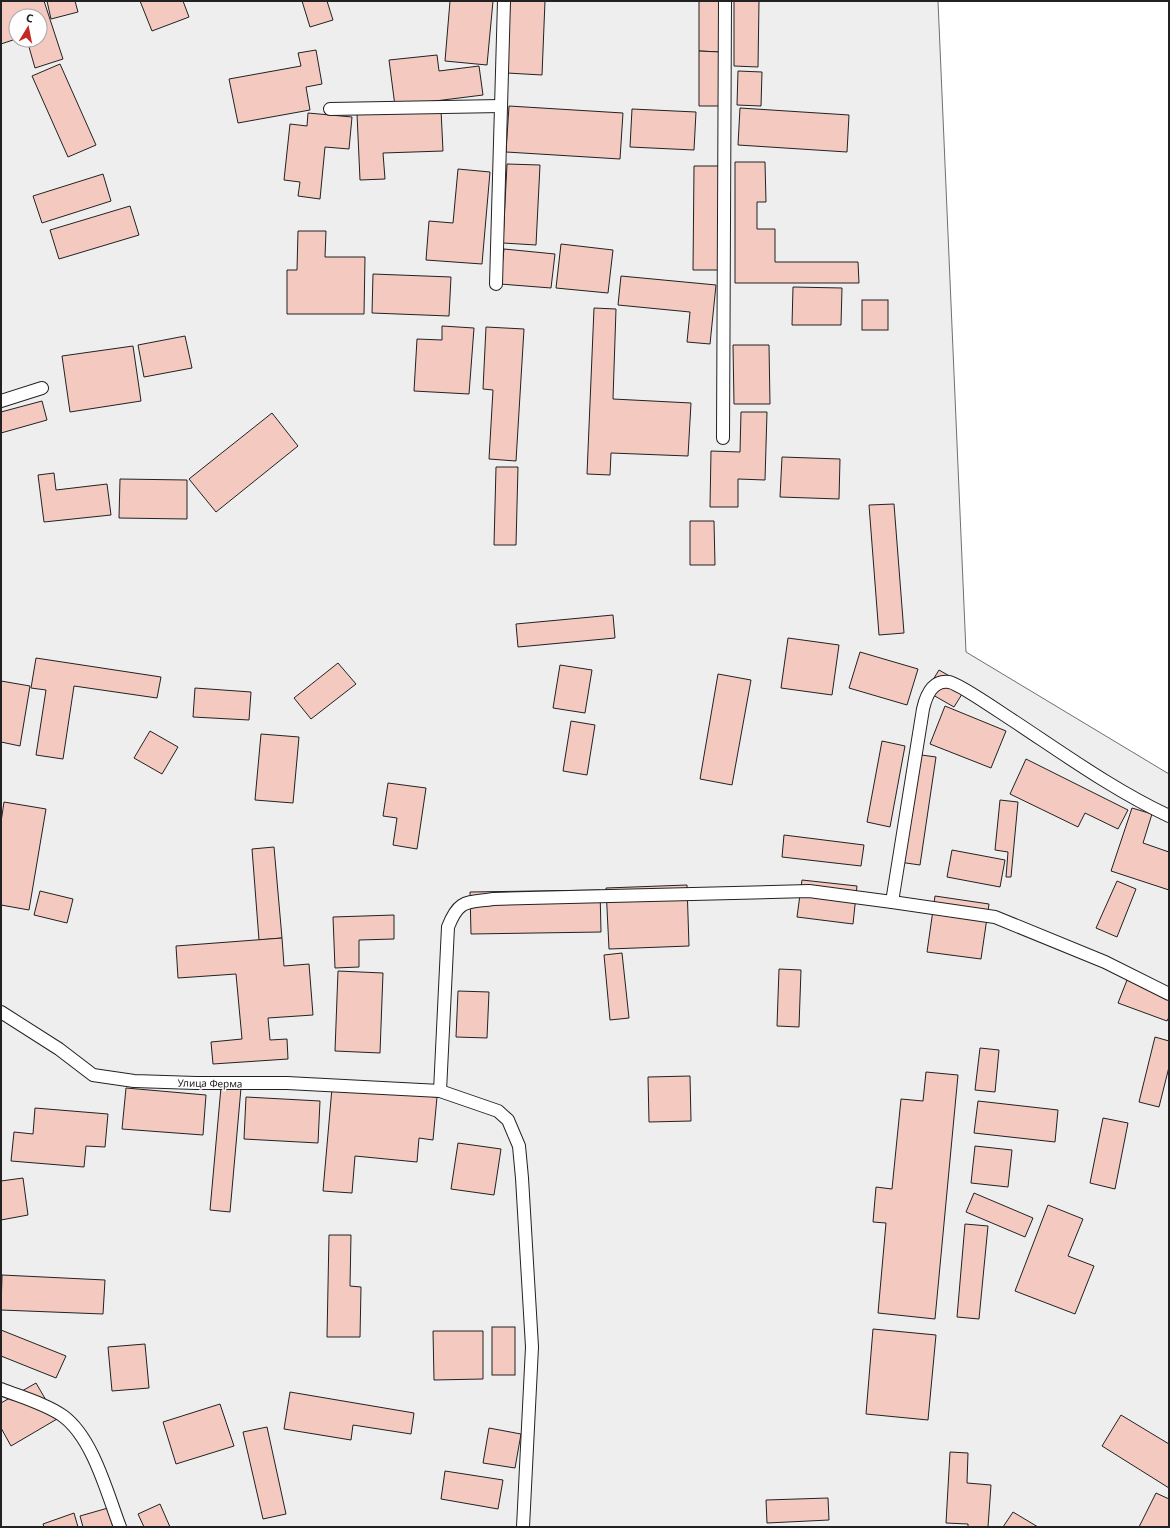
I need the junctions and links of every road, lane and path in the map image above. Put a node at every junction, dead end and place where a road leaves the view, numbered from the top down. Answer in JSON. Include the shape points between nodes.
{"nodes":[{"id":1,"x":504,"y":1,"type":"edge"},
{"id":2,"x":725,"y":1,"type":"edge"},
{"id":3,"x":501,"y":106,"type":"junction"},
{"id":4,"x":330,"y":110,"type":"dead end"},
{"id":5,"x":496,"y":284,"type":"dead end"},
{"id":6,"x":42,"y":388,"type":"dead end"},
{"id":7,"x":1,"y":401,"type":"edge"},
{"id":8,"x":723,"y":438,"type":"dead end"},
{"id":9,"x":1169,"y":816,"type":"edge"},
{"id":10,"x":892,"y":902,"type":"junction"},
{"id":11,"x":1169,"y":994,"type":"edge"},
{"id":12,"x":1,"y":1012,"type":"edge"},
{"id":13,"x":440,"y":1091,"type":"junction"},
{"id":14,"x":1,"y":1389,"type":"edge"},
{"id":15,"x":120,"y":1527,"type":"edge"},
{"id":16,"x":523,"y":1527,"type":"edge"}],
"edges":[{"from":1,"to":3,"type":"lane"},
{"from":2,"to":8,"type":"lane"},
{"from":3,"to":4,"type":"lane"},
{"from":3,"to":5,"type":"lane"},
{"from":6,"to":7,"type":"lane"},
{"from":9,"to":10,"type":"lane","via":[[1098,775],[951,682],[941,682],[934,685],[926,696],[923,709]]},
{"from":10,"to":11,"type":"lane","via":[[995,917],[1105,962]]},
{"from":10,"to":13,"type":"lane","via":[[809,891],[493,899],[463,903],[454,913],[448,927]]},
{"from":12,"to":13,"type":"lane","name":"Улица Ферма","via":[[59,1049],[93,1075],[134,1081],[287,1083]]},
{"from":13,"to":16,"type":"lane","name":"Улица Ферма","via":[[498,1111],[508,1120],[519,1146],[532,1347]]},
{"from":14,"to":15,"type":"lane","via":[[39,1403],[63,1416],[80,1433],[91,1452]]}]}
